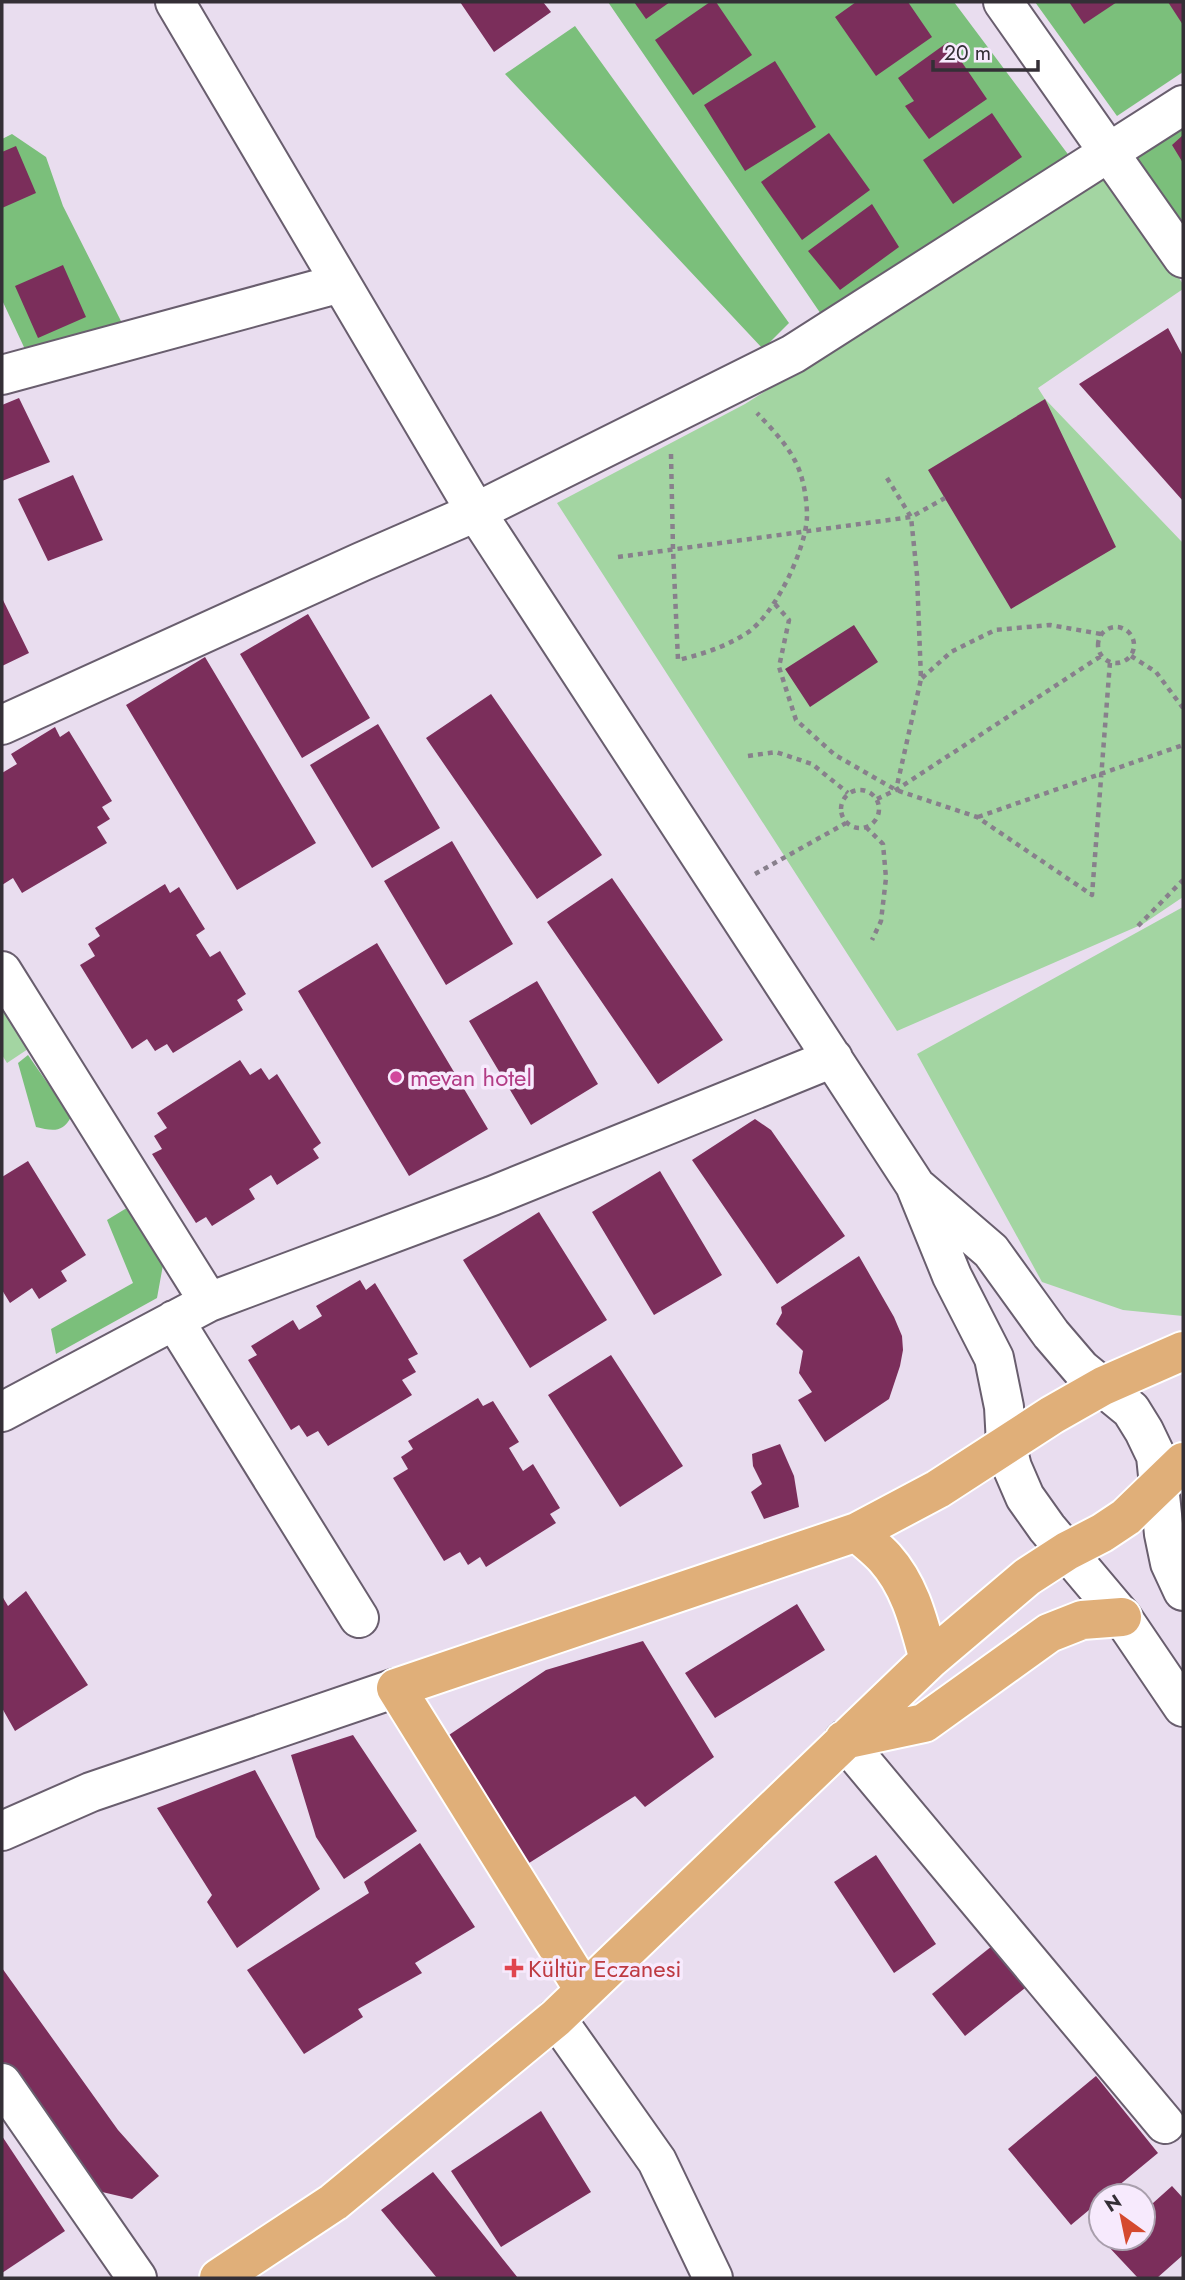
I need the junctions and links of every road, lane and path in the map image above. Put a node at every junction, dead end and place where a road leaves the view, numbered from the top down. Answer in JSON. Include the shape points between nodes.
{"nodes":[{"id":1,"x":175,"y":2,"type":"edge"},
{"id":2,"x":1003,"y":2,"type":"edge"},
{"id":3,"x":1183,"y":105,"type":"edge"},
{"id":4,"x":1109,"y":153,"type":"junction"},
{"id":5,"x":1183,"y":258,"type":"edge"},
{"id":6,"x":341,"y":283,"type":"junction"},
{"id":7,"x":2,"y":374,"type":"edge"},
{"id":8,"x":754,"y":410,"type":"dead end"},
{"id":9,"x":671,"y":453,"type":"dead end"},
{"id":10,"x":887,"y":478,"type":"dead end"},
{"id":11,"x":944,"y":498,"type":"dead end"},
{"id":12,"x":476,"y":512,"type":"junction"},
{"id":13,"x":911,"y":517,"type":"junction"},
{"id":14,"x":805,"y":531,"type":"junction"},
{"id":15,"x":673,"y":549,"type":"junction"},
{"id":16,"x":618,"y":557,"type":"dead end"},
{"id":17,"x":775,"y":604,"type":"junction"},
{"id":18,"x":1101,"y":634,"type":"junction"},
{"id":19,"x":1101,"y":656,"type":"junction"},
{"id":20,"x":1131,"y":656,"type":"junction"},
{"id":21,"x":1110,"y":662,"type":"junction"},
{"id":22,"x":921,"y":679,"type":"junction"},
{"id":23,"x":1183,"y":708,"type":"edge"},
{"id":24,"x":2,"y":725,"type":"edge"},
{"id":25,"x":1183,"y":745,"type":"edge"},
{"id":26,"x":748,"y":756,"type":"dead end"},
{"id":27,"x":1102,"y":773,"type":"junction"},
{"id":28,"x":896,"y":790,"type":"junction"},
{"id":29,"x":848,"y":793,"type":"junction"},
{"id":30,"x":877,"y":799,"type":"junction"},
{"id":31,"x":977,"y":817,"type":"junction"},
{"id":32,"x":846,"y":823,"type":"junction"},
{"id":33,"x":866,"y":827,"type":"junction"},
{"id":34,"x":1183,"y":880,"type":"edge"},
{"id":35,"x":724,"y":891,"type":"junction"},
{"id":36,"x":1138,"y":926,"type":"dead end"},
{"id":37,"x":872,"y":940,"type":"dead end"},
{"id":38,"x":2,"y":971,"type":"edge"},
{"id":39,"x":833,"y":1058,"type":"junction"},
{"id":40,"x":915,"y":1185,"type":"junction"},
{"id":41,"x":209,"y":1302,"type":"junction"},
{"id":42,"x":174,"y":1320,"type":"junction"},
{"id":43,"x":1183,"y":1351,"type":"edge"},
{"id":44,"x":1103,"y":1386,"type":"junction"},
{"id":45,"x":2,"y":1412,"type":"edge"},
{"id":46,"x":1006,"y":1444,"type":"junction"},
{"id":47,"x":1172,"y":1474,"type":"edge"},
{"id":48,"x":857,"y":1532,"type":"junction"},
{"id":49,"x":1067,"y":1551,"type":"junction"},
{"id":50,"x":1183,"y":1591,"type":"edge"},
{"id":51,"x":1122,"y":1617,"type":"junction"},
{"id":52,"x":359,"y":1618,"type":"dead end"},
{"id":53,"x":929,"y":1660,"type":"junction"},
{"id":54,"x":396,"y":1688,"type":"junction"},
{"id":55,"x":1183,"y":1707,"type":"edge"},
{"id":56,"x":844,"y":1740,"type":"junction"},
{"id":57,"x":2,"y":1831,"type":"edge"},
{"id":58,"x":584,"y":1990,"type":"junction"},
{"id":59,"x":556,"y":2018,"type":"junction"},
{"id":60,"x":2,"y":2083,"type":"edge"},
{"id":61,"x":1165,"y":2124,"type":"dead end"},
{"id":62,"x":137,"y":2278,"type":"edge"},
{"id":63,"x":219,"y":2278,"type":"edge"},
{"id":64,"x":713,"y":2278,"type":"edge"}],
"edges":[{"from":1,"to":6,"type":"street"},
{"from":2,"to":4,"type":"street"},
{"from":3,"to":4,"type":"street"},
{"from":4,"to":5,"type":"street"},
{"from":4,"to":12,"type":"street","via":[[793,354]]},
{"from":6,"to":7,"type":"street"},
{"from":6,"to":12,"type":"street"},
{"from":8,"to":14,"type":"path","via":[[795,460],[807,516]]},
{"from":9,"to":15,"type":"path"},
{"from":10,"to":13,"type":"path"},
{"from":11,"to":13,"type":"path"},
{"from":12,"to":24,"type":"street"},
{"from":12,"to":35,"type":"street"},
{"from":13,"to":14,"type":"path"},
{"from":13,"to":22,"type":"path"},
{"from":14,"to":15,"type":"path"},
{"from":14,"to":17,"type":"path"},
{"from":15,"to":16,"type":"path"},
{"from":15,"to":17,"type":"path","via":[[678,660],[712,652],[749,632]]},
{"from":17,"to":28,"type":"path","via":[[789,620],[779,667],[796,720],[835,755]]},
{"from":18,"to":19,"type":"path"},
{"from":18,"to":20,"type":"path","via":[[1111,627],[1131,634]]},
{"from":18,"to":22,"type":"path","via":[[1050,625],[995,630],[951,653]]},
{"from":19,"to":21,"type":"path"},
{"from":19,"to":28,"type":"path"},
{"from":20,"to":21,"type":"path","via":[[1121,663]]},
{"from":20,"to":23,"type":"path","via":[[1156,673]]},
{"from":21,"to":27,"type":"path"},
{"from":22,"to":28,"type":"path"},
{"from":25,"to":27,"type":"path"},
{"from":26,"to":29,"type":"path","via":[[776,752],[812,764]]},
{"from":27,"to":31,"type":"path"},
{"from":27,"to":31,"type":"path","via":[[1092,895]]},
{"from":28,"to":30,"type":"path"},
{"from":28,"to":31,"type":"path"},
{"from":29,"to":30,"type":"path","via":[[858,789]]},
{"from":29,"to":32,"type":"path","via":[[841,802]]},
{"from":30,"to":33,"type":"path","via":[[879,810]]},
{"from":32,"to":33,"type":"path"},
{"from":32,"to":35,"type":"path"},
{"from":33,"to":37,"type":"path","via":[[883,844],[886,878],[881,921]]},
{"from":34,"to":36,"type":"path"},
{"from":35,"to":39,"type":"street"},
{"from":38,"to":41,"type":"street"},
{"from":39,"to":40,"type":"street"},
{"from":39,"to":41,"type":"street","via":[[492,1196]]},
{"from":40,"to":44,"type":"street","via":[[991,1251],[1051,1334],[1081,1369]]},
{"from":40,"to":46,"type":"street","via":[[951,1276],[994,1358]]},
{"from":41,"to":42,"type":"street"},
{"from":42,"to":45,"type":"street"},
{"from":42,"to":52,"type":"street"},
{"from":43,"to":44,"type":"main road"},
{"from":44,"to":46,"type":"main road"},
{"from":44,"to":47,"type":"street","via":[[1131,1410],[1156,1456]]},
{"from":46,"to":48,"type":"main road","via":[[938,1489]]},
{"from":46,"to":49,"type":"street","via":[[1025,1497]]},
{"from":47,"to":49,"type":"main road","via":[[1118,1522]]},
{"from":47,"to":50,"type":"street","via":[[1164,1534]]},
{"from":48,"to":53,"type":"main road","via":[[902,1580]]},
{"from":48,"to":54,"type":"main road"},
{"from":49,"to":51,"type":"street"},
{"from":49,"to":53,"type":"main road","via":[[1027,1577]]},
{"from":51,"to":55,"type":"street"},
{"from":51,"to":56,"type":"main road","via":[[1082,1620],[1049,1633],[924,1723]]},
{"from":53,"to":56,"type":"main road"},
{"from":54,"to":57,"type":"street","via":[[91,1792]]},
{"from":54,"to":58,"type":"main road"},
{"from":56,"to":58,"type":"main road"},
{"from":56,"to":61,"type":"street"},
{"from":58,"to":59,"type":"main road"},
{"from":59,"to":63,"type":"main road","via":[[334,2202]]},
{"from":59,"to":64,"type":"street","via":[[657,2161]]},
{"from":60,"to":62,"type":"street"}]}
